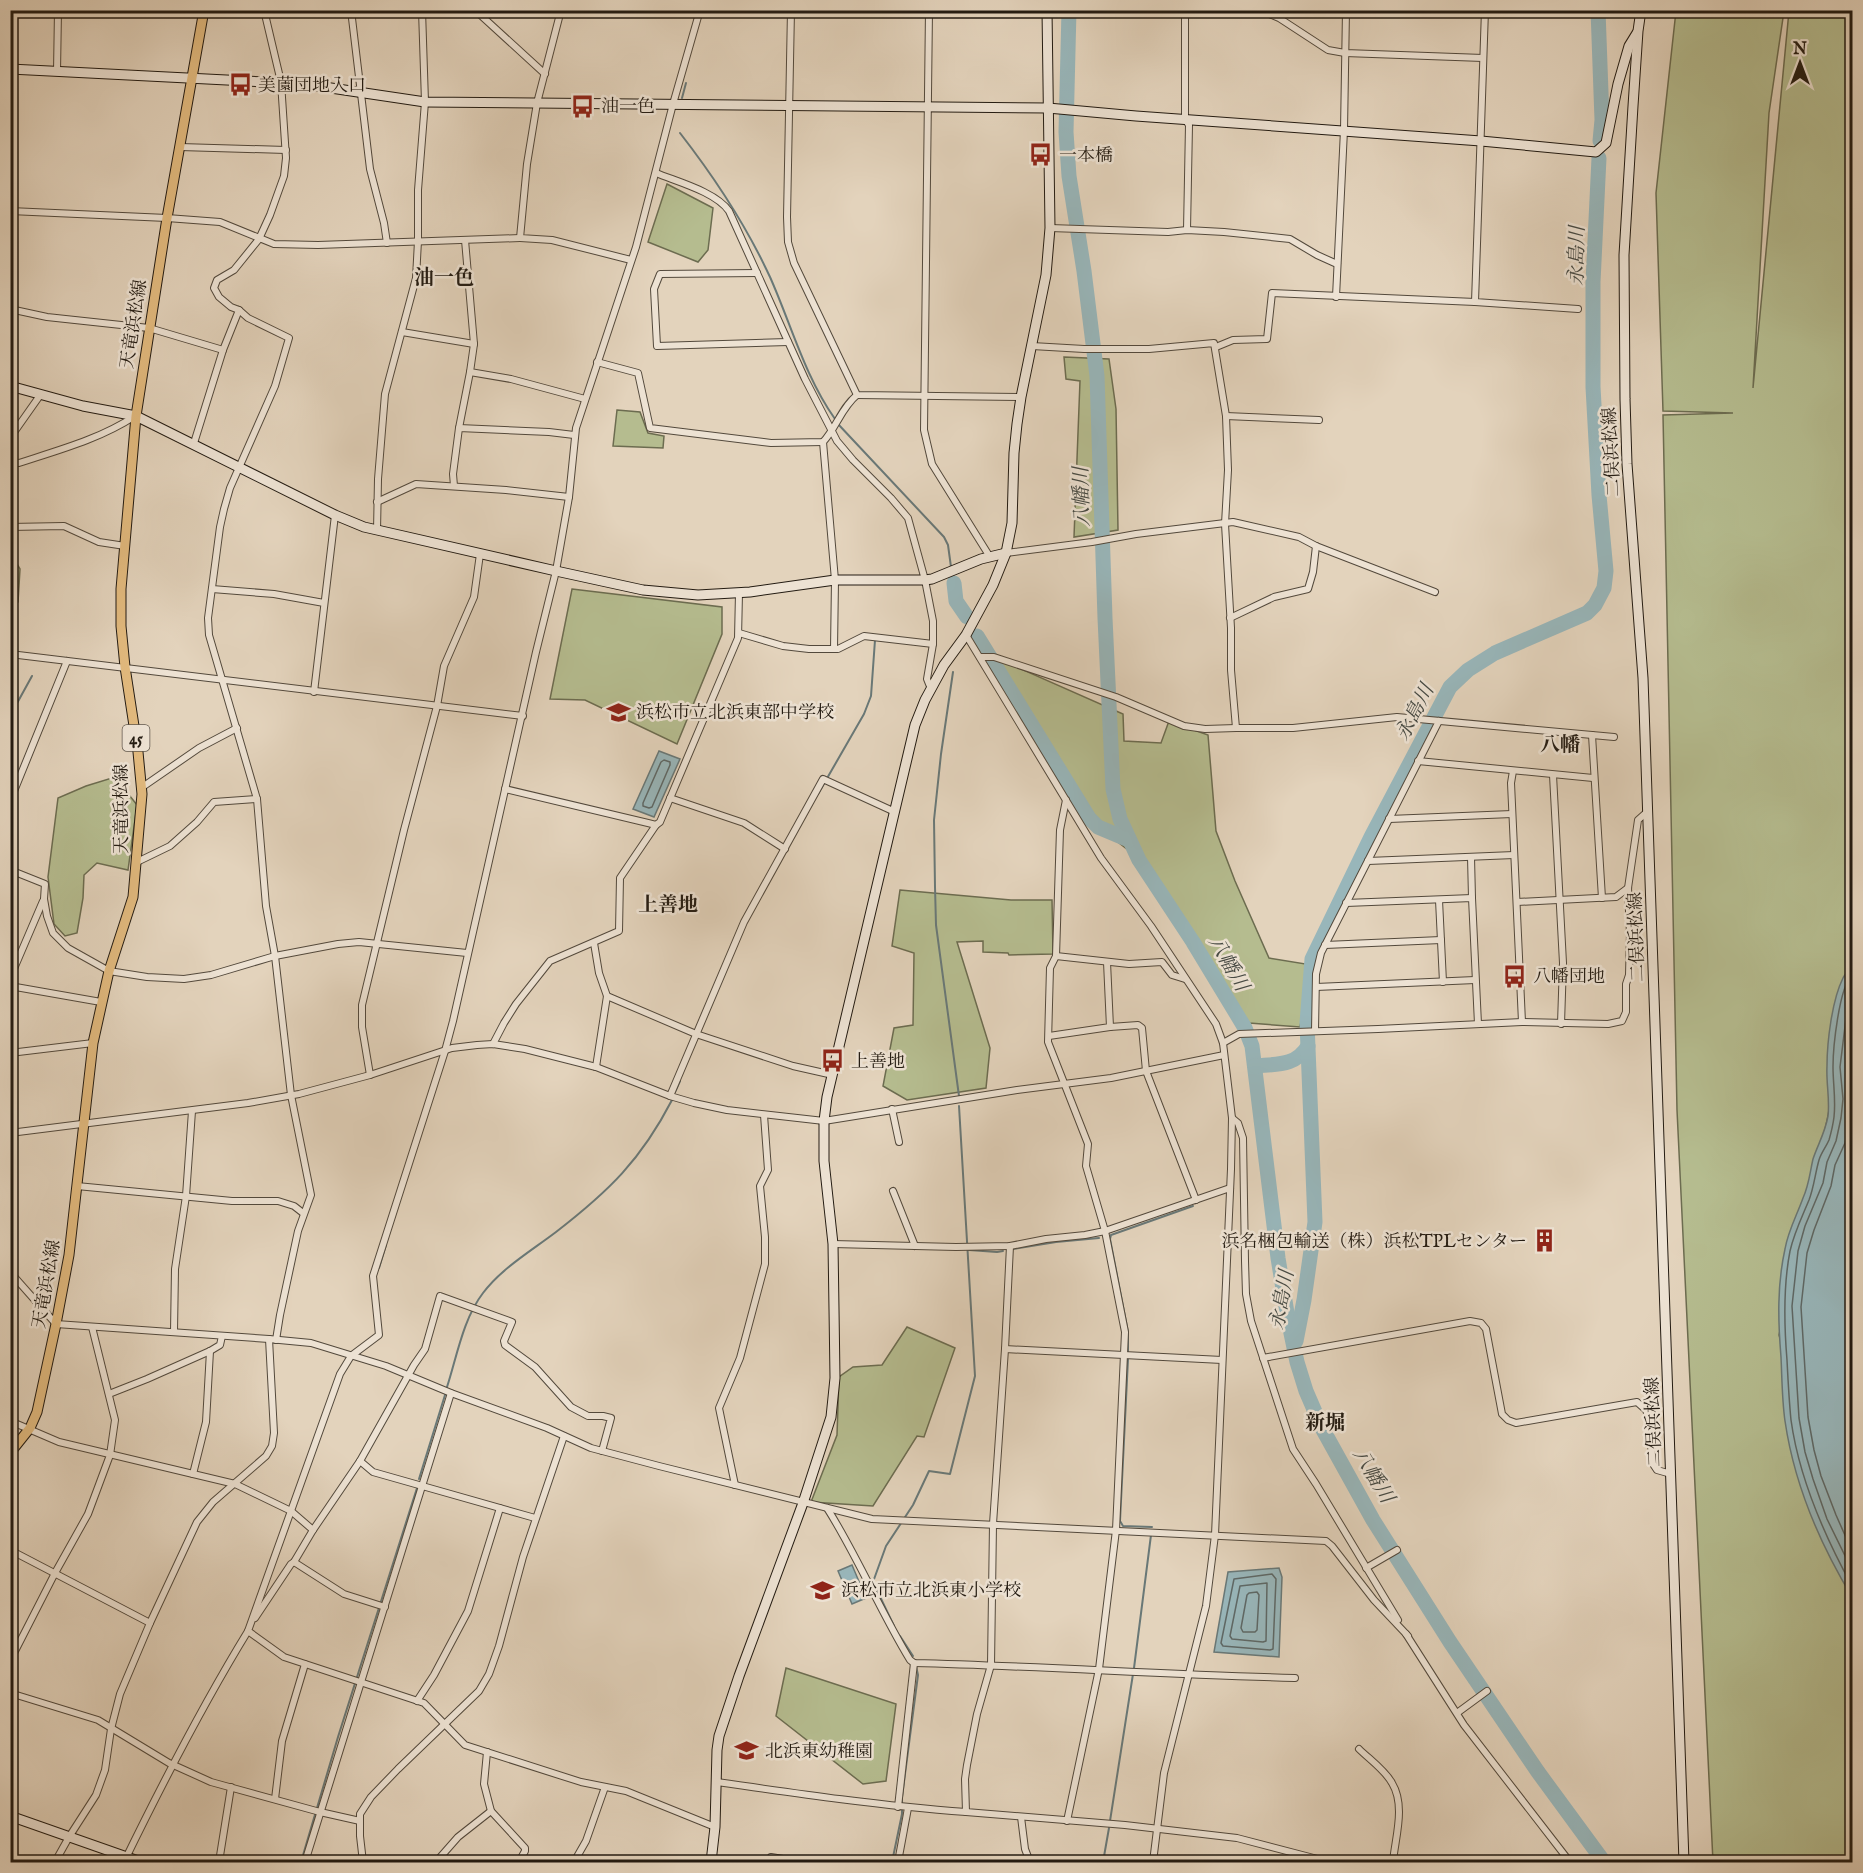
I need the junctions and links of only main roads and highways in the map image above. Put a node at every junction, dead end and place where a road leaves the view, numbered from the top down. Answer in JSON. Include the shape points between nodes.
{"nodes":[{"id":1,"x":202,"y":11,"type":"edge"},
{"id":2,"x":10,"y":1453,"type":"edge"}],
"edges":[{"from":1,"to":2,"type":"main road","name":"天竜浜松線","number":"45","via":[[136,416],[121,589],[125,667],[141,788],[133,897],[109,971],[93,1043],[69,1255],[37,1412]]}]}
